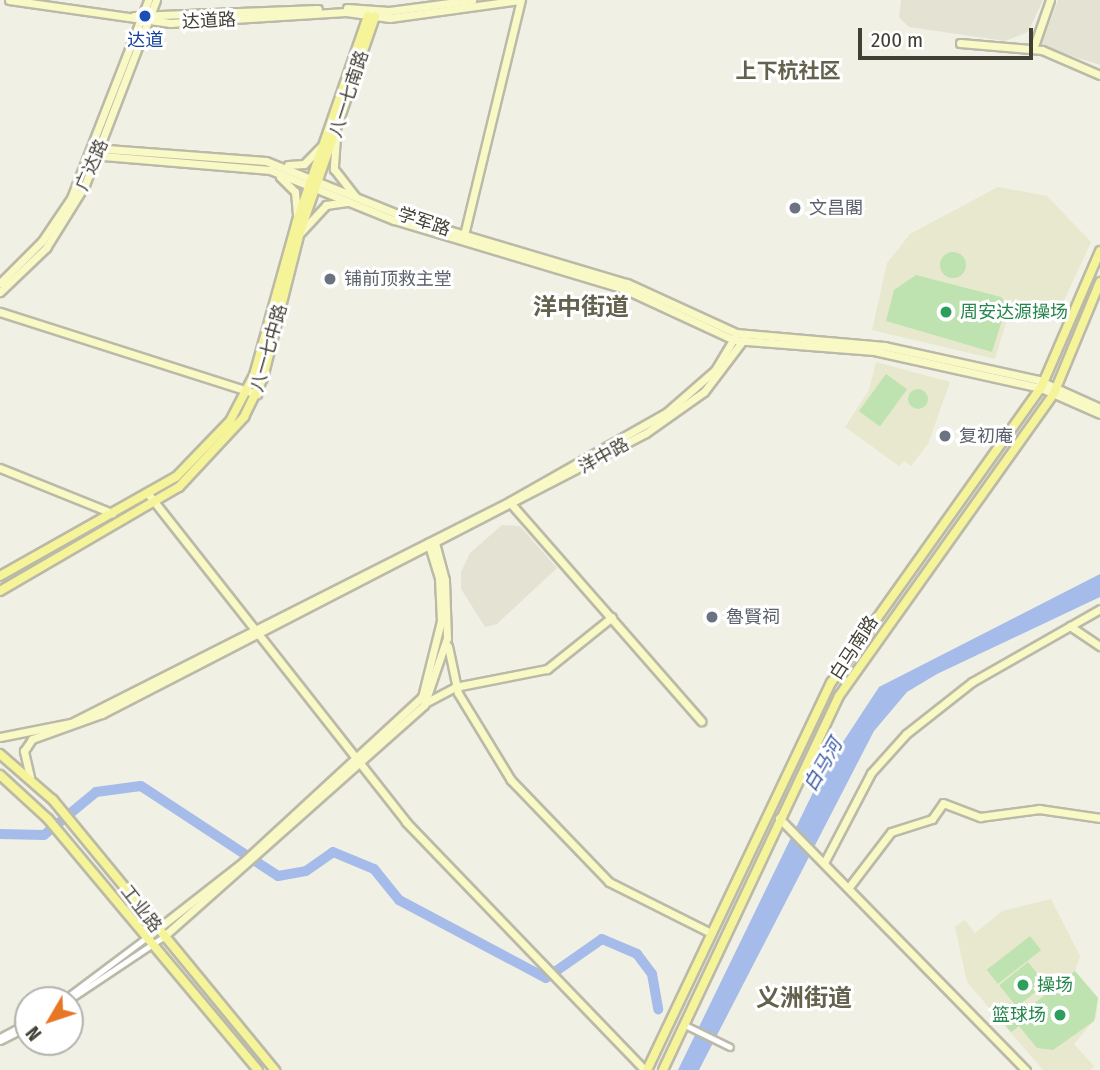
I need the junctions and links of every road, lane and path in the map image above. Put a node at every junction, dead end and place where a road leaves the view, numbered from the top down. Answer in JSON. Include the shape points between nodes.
{"nodes":[{"id":1,"x":9,"y":0,"type":"edge"},
{"id":2,"x":36,"y":0,"type":"edge"},
{"id":3,"x":150,"y":0,"type":"edge"},
{"id":4,"x":378,"y":0,"type":"edge"},
{"id":5,"x":472,"y":0,"type":"edge"},
{"id":6,"x":521,"y":0,"type":"edge"},
{"id":7,"x":1050,"y":0,"type":"edge"},
{"id":8,"x":373,"y":13,"type":"junction"},
{"id":9,"x":146,"y":20,"type":"junction"},
{"id":10,"x":960,"y":44,"type":"dead end"},
{"id":11,"x":1033,"y":49,"type":"junction"},
{"id":12,"x":1100,"y":75,"type":"edge"},
{"id":13,"x":333,"y":136,"type":"junction"},
{"id":14,"x":96,"y":151,"type":"junction"},
{"id":15,"x":272,"y":166,"type":"junction"},
{"id":16,"x":315,"y":182,"type":"junction"},
{"id":17,"x":361,"y":201,"type":"junction"},
{"id":18,"x":349,"y":202,"type":"junction"},
{"id":19,"x":297,"y":221,"type":"junction"},
{"id":20,"x":300,"y":232,"type":"junction"},
{"id":21,"x":464,"y":235,"type":"junction"},
{"id":22,"x":1100,"y":251,"type":"edge"},
{"id":23,"x":1100,"y":282,"type":"edge"},
{"id":24,"x":0,"y":283,"type":"edge"},
{"id":25,"x":0,"y":292,"type":"edge"},
{"id":26,"x":0,"y":312,"type":"edge"},
{"id":27,"x":740,"y":338,"type":"junction"},
{"id":28,"x":1043,"y":385,"type":"junction"},
{"id":29,"x":248,"y":390,"type":"junction"},
{"id":30,"x":1055,"y":390,"type":"junction"},
{"id":31,"x":257,"y":394,"type":"junction"},
{"id":32,"x":1100,"y":408,"type":"edge"},
{"id":33,"x":1100,"y":414,"type":"edge"},
{"id":34,"x":0,"y":468,"type":"edge"},
{"id":35,"x":154,"y":497,"type":"junction"},
{"id":36,"x":513,"y":506,"type":"junction"},
{"id":37,"x":112,"y":513,"type":"junction"},
{"id":38,"x":431,"y":543,"type":"junction"},
{"id":39,"x":0,"y":576,"type":"edge"},
{"id":40,"x":0,"y":592,"type":"edge"},
{"id":41,"x":1100,"y":609,"type":"edge"},
{"id":42,"x":612,"y":617,"type":"junction"},
{"id":43,"x":1070,"y":626,"type":"junction"},
{"id":44,"x":257,"y":630,"type":"junction"},
{"id":45,"x":447,"y":638,"type":"junction"},
{"id":46,"x":1100,"y":646,"type":"edge"},
{"id":47,"x":456,"y":687,"type":"junction"},
{"id":48,"x":424,"y":705,"type":"junction"},
{"id":49,"x":701,"y":721,"type":"dead end"},
{"id":50,"x":0,"y":737,"type":"edge"},
{"id":51,"x":0,"y":754,"type":"edge"},
{"id":52,"x":360,"y":763,"type":"junction"},
{"id":53,"x":0,"y":775,"type":"edge"},
{"id":54,"x":32,"y":781,"type":"junction"},
{"id":55,"x":779,"y":818,"type":"junction"},
{"id":56,"x":1100,"y":818,"type":"edge"},
{"id":57,"x":256,"y":853,"type":"junction"},
{"id":58,"x":824,"y":863,"type":"junction"},
{"id":59,"x":849,"y":887,"type":"junction"},
{"id":60,"x":712,"y":933,"type":"junction"},
{"id":61,"x":161,"y":934,"type":"junction"},
{"id":62,"x":147,"y":937,"type":"junction"},
{"id":63,"x":153,"y":944,"type":"junction"},
{"id":64,"x":81,"y":986,"type":"edge"},
{"id":65,"x":84,"y":990,"type":"edge"},
{"id":66,"x":684,"y":1024,"type":"junction"},
{"id":67,"x":730,"y":1047,"type":"dead end"},
{"id":68,"x":258,"y":1070,"type":"edge"},
{"id":69,"x":275,"y":1070,"type":"edge"},
{"id":70,"x":646,"y":1070,"type":"edge"},
{"id":71,"x":663,"y":1070,"type":"edge"},
{"id":72,"x":1026,"y":1070,"type":"edge"}],
"edges":[{"from":1,"to":9,"type":"street","name":"达道路"},
{"from":2,"to":9,"type":"street","name":"达道路"},
{"from":3,"to":9,"type":"street","name":"广达路"},
{"from":4,"to":8,"type":"street","name":"八一七南路"},
{"from":5,"to":8,"type":"street"},
{"from":6,"to":8,"type":"street"},
{"from":6,"to":21,"type":"street"},
{"from":7,"to":11,"type":"street"},
{"from":8,"to":9,"type":"street","name":"达道路"},
{"from":8,"to":13,"type":"main road","name":"八一七南路"},
{"from":9,"to":14,"type":"street","name":"广达路"},
{"from":10,"to":11,"type":"street"},
{"from":11,"to":12,"type":"street"},
{"from":13,"to":15,"type":"street","via":[[304,164]]},
{"from":13,"to":16,"type":"main road","name":"八一七南路"},
{"from":13,"to":17,"type":"street","via":[[336,173]]},
{"from":14,"to":15,"type":"street","name":"学军路"},
{"from":14,"to":24,"type":"street","name":"广达路","via":[[52,228]]},
{"from":14,"to":25,"type":"street","name":"广达路","via":[[56,234]]},
{"from":15,"to":16,"type":"street","name":"学军路"},
{"from":15,"to":19,"type":"street","via":[[292,187]]},
{"from":16,"to":17,"type":"street","name":"学军路"},
{"from":16,"to":18,"type":"street","name":"学军路"},
{"from":16,"to":19,"type":"main road","name":"八一七中路"},
{"from":16,"to":20,"type":"main road","name":"八一七中路"},
{"from":17,"to":21,"type":"street","name":"学军路"},
{"from":18,"to":20,"type":"street","via":[[326,205]]},
{"from":18,"to":27,"type":"street","name":"学军路","via":[[624,289]]},
{"from":19,"to":29,"type":"main road","name":"八一七中路"},
{"from":20,"to":31,"type":"main road","name":"八一七中路"},
{"from":21,"to":27,"type":"street","name":"学军路","via":[[627,283]]},
{"from":22,"to":28,"type":"main road","name":"白马南路"},
{"from":23,"to":30,"type":"main road"},
{"from":26,"to":29,"type":"street"},
{"from":27,"to":28,"type":"street","via":[[874,344]]},
{"from":27,"to":36,"type":"street","name":"洋中路","via":[[711,384],[673,416]]},
{"from":27,"to":38,"type":"street","name":"洋中路","via":[[709,376],[661,416]]},
{"from":28,"to":30,"type":"street"},
{"from":28,"to":60,"type":"main road","name":"白马南路","via":[[836,674]]},
{"from":29,"to":31,"type":"street"},
{"from":29,"to":35,"type":"main road","name":"八一七中路","via":[[215,441]]},
{"from":30,"to":32,"type":"street"},
{"from":30,"to":33,"type":"street"},
{"from":30,"to":55,"type":"main road","via":[[864,654]]},
{"from":31,"to":35,"type":"main road","name":"八一七中路","via":[[215,455]]},
{"from":34,"to":37,"type":"street"},
{"from":35,"to":37,"type":"main road","name":"八一七中路"},
{"from":35,"to":40,"type":"main road","name":"八一七中路"},
{"from":35,"to":44,"type":"street"},
{"from":36,"to":38,"type":"street","name":"洋中路"},
{"from":36,"to":42,"type":"street"},
{"from":37,"to":39,"type":"main road","name":"八一七中路"},
{"from":38,"to":44,"type":"street"},
{"from":38,"to":45,"type":"street","via":[[445,580]]},
{"from":38,"to":52,"type":"street","via":[[441,621],[432,673],[422,697]]},
{"from":41,"to":43,"type":"street"},
{"from":42,"to":47,"type":"street","via":[[547,669]]},
{"from":42,"to":49,"type":"street"},
{"from":43,"to":46,"type":"street"},
{"from":43,"to":58,"type":"street","via":[[972,682],[896,743],[871,773]]},
{"from":44,"to":50,"type":"street","via":[[71,723]]},
{"from":44,"to":52,"type":"street"},
{"from":44,"to":54,"type":"street","via":[[82,724],[32,739],[24,762]]},
{"from":45,"to":47,"type":"street"},
{"from":45,"to":48,"type":"street"},
{"from":47,"to":48,"type":"street"},
{"from":47,"to":60,"type":"street","via":[[506,774],[607,880]]},
{"from":48,"to":52,"type":"street"},
{"from":51,"to":54,"type":"main road","name":"工业路"},
{"from":52,"to":57,"type":"street"},
{"from":52,"to":70,"type":"street","via":[[414,830]]},
{"from":53,"to":62,"type":"main road","name":"工业路","via":[[48,819]]},
{"from":54,"to":61,"type":"main road","name":"工业路","via":[[69,818]]},
{"from":55,"to":58,"type":"street"},
{"from":55,"to":66,"type":"main road"},
{"from":56,"to":59,"type":"street","via":[[1039,809],[980,817],[943,803],[932,819],[891,832]]},
{"from":57,"to":61,"type":"street"},
{"from":57,"to":61,"type":"street","via":[[241,873]]},
{"from":58,"to":59,"type":"street"},
{"from":59,"to":72,"type":"street"},
{"from":60,"to":70,"type":"main road","name":"白马南路"},
{"from":61,"to":62,"type":"street"},
{"from":61,"to":63,"type":"street"},
{"from":61,"to":69,"type":"main road","name":"工业路"},
{"from":62,"to":63,"type":"main road","name":"工业路"},
{"from":62,"to":64,"type":"street"},
{"from":63,"to":65,"type":"street"},
{"from":63,"to":68,"type":"main road","name":"工业路"},
{"from":66,"to":67,"type":"street"},
{"from":66,"to":71,"type":"main road"}]}
